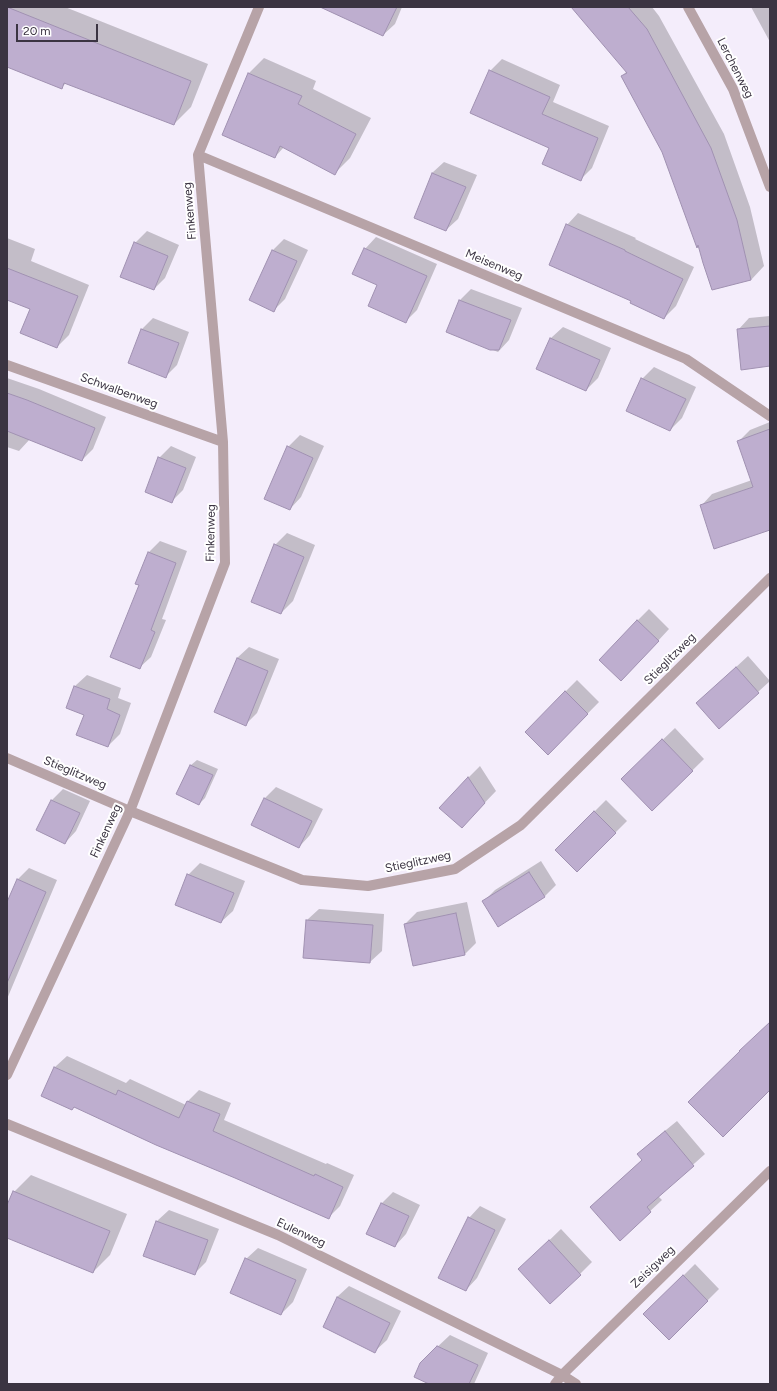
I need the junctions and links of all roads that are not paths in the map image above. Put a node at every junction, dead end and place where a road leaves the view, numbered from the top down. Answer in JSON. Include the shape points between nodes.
{"nodes":[{"id":1,"x":259,"y":7,"type":"edge"},
{"id":2,"x":688,"y":7,"type":"edge"},
{"id":3,"x":198,"y":155,"type":"junction"},
{"id":4,"x":770,"y":188,"type":"edge"},
{"id":5,"x":7,"y":364,"type":"edge"},
{"id":6,"x":770,"y":416,"type":"edge"},
{"id":7,"x":223,"y":442,"type":"junction"},
{"id":8,"x":770,"y":578,"type":"edge"},
{"id":9,"x":7,"y":758,"type":"edge"},
{"id":10,"x":130,"y":811,"type":"junction"},
{"id":11,"x":7,"y":1075,"type":"edge"},
{"id":12,"x":7,"y":1124,"type":"edge"},
{"id":13,"x":770,"y":1171,"type":"edge"},
{"id":14,"x":562,"y":1375,"type":"junction"},
{"id":15,"x":555,"y":1384,"type":"edge"},
{"id":16,"x":576,"y":1384,"type":"edge"}],
"edges":[{"from":1,"to":3,"type":"street","name":"Finkenweg"},
{"from":2,"to":4,"type":"street","name":"Lerchenweg","via":[[733,89]]},
{"from":3,"to":6,"type":"street","name":"Meisenweg","via":[[686,359]]},
{"from":3,"to":7,"type":"street","name":"Finkenweg"},
{"from":5,"to":7,"type":"street","name":"Schwalbenweg"},
{"from":7,"to":10,"type":"street","name":"Finkenweg","via":[[225,563]]},
{"from":8,"to":10,"type":"street","name":"Stieglitzweg","via":[[521,825],[455,869],[368,886],[302,880]]},
{"from":9,"to":10,"type":"street","name":"Stieglitzweg"},
{"from":10,"to":11,"type":"street","name":"Finkenweg"},
{"from":12,"to":14,"type":"street","name":"Eulenweg","via":[[278,1235]]},
{"from":13,"to":14,"type":"street","name":"Zeisigweg"},
{"from":14,"to":15,"type":"street","name":"Zeisigweg"},
{"from":14,"to":16,"type":"street","name":"Eulenweg"}]}
